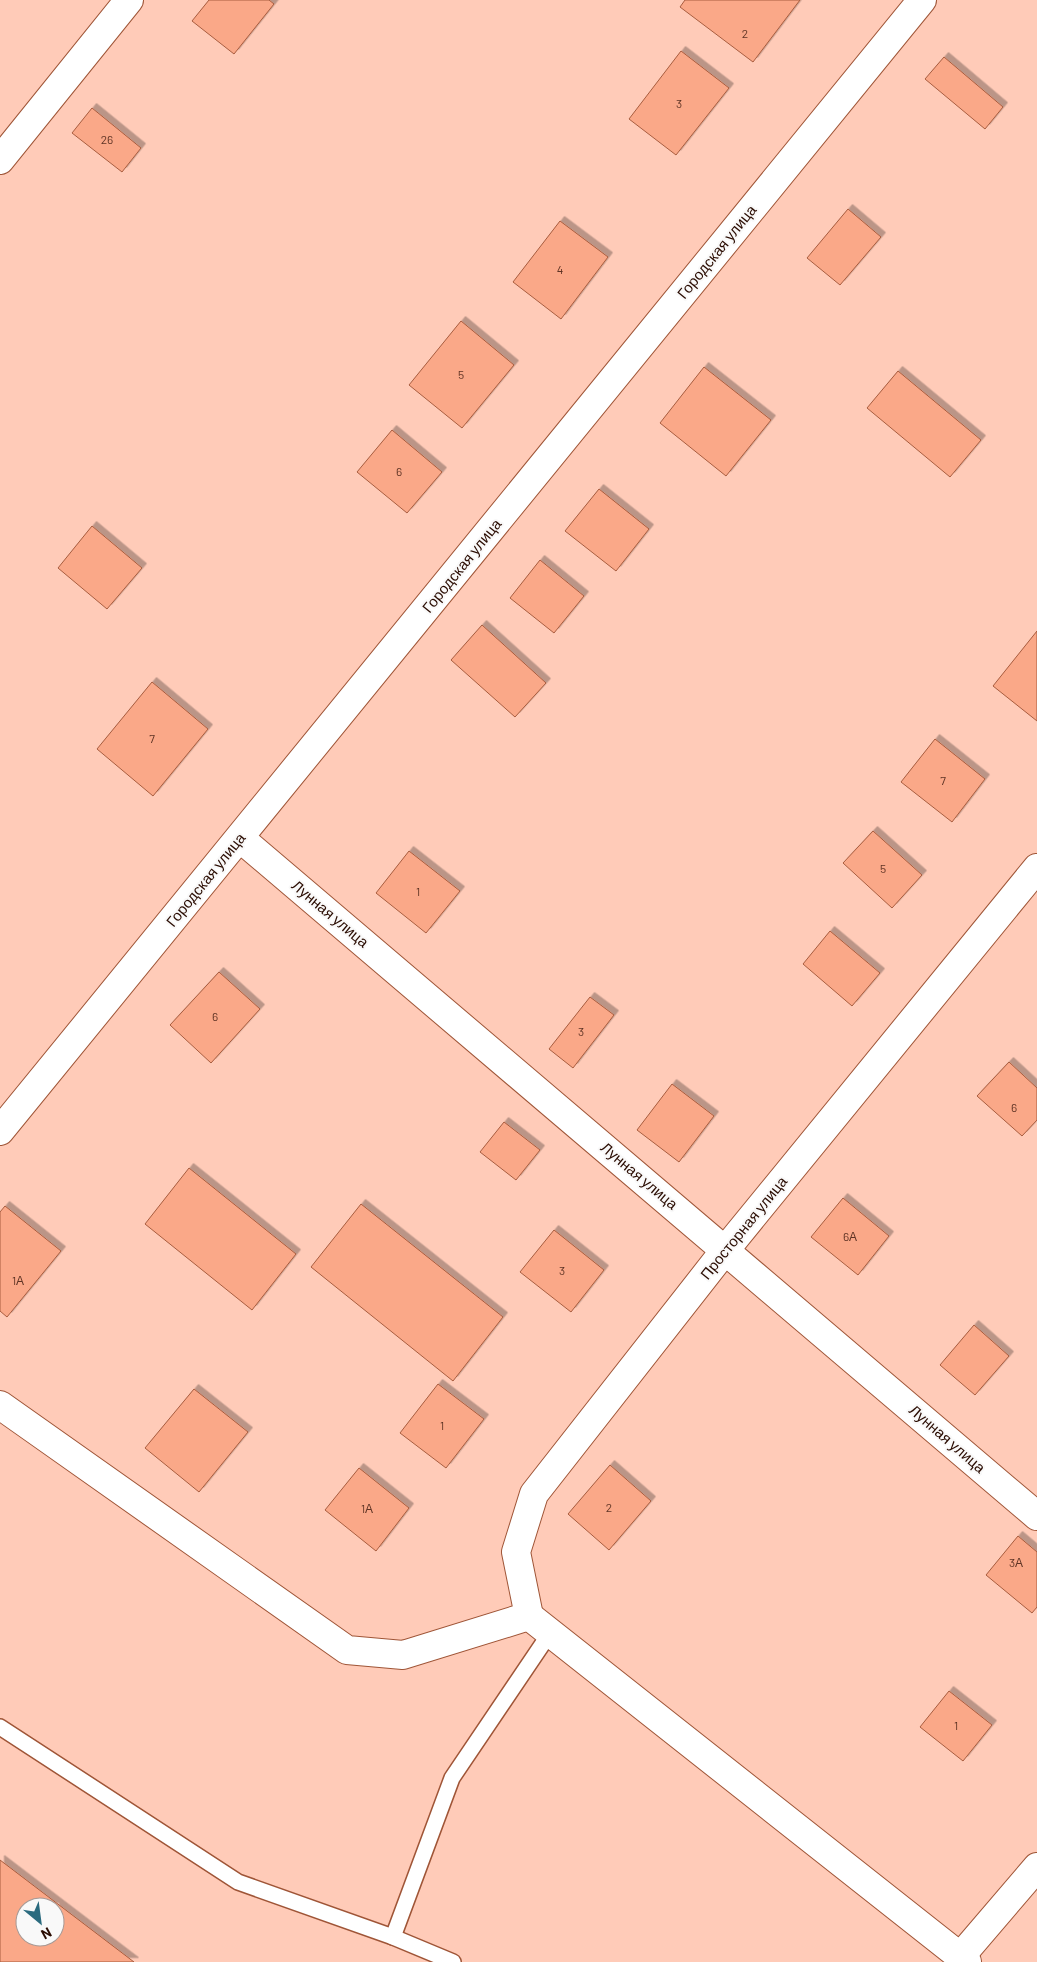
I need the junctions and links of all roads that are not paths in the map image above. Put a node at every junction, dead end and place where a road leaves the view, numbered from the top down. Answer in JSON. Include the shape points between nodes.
{"nodes":[{"id":1,"x":129,"y":0,"type":"edge"},
{"id":2,"x":922,"y":0,"type":"edge"},
{"id":3,"x":0,"y":160,"type":"edge"},
{"id":4,"x":240,"y":838,"type":"junction"},
{"id":5,"x":1037,"y":868,"type":"edge"},
{"id":6,"x":0,"y":1131,"type":"edge"},
{"id":7,"x":726,"y":1249,"type":"junction"},
{"id":8,"x":0,"y":1405,"type":"edge"},
{"id":9,"x":1037,"y":1516,"type":"edge"},
{"id":10,"x":529,"y":1616,"type":"junction"},
{"id":11,"x":550,"y":1633,"type":"junction"},
{"id":12,"x":0,"y":1727,"type":"edge"},
{"id":13,"x":1037,"y":1867,"type":"edge"},
{"id":14,"x":394,"y":1937,"type":"junction"},
{"id":15,"x":964,"y":1960,"type":"edge"},
{"id":16,"x":453,"y":1962,"type":"edge"}],
"edges":[{"from":1,"to":3,"type":"street"},
{"from":2,"to":4,"type":"street","name":"Городская улица"},
{"from":4,"to":6,"type":"street","name":"Городская улица"},
{"from":4,"to":7,"type":"street","name":"Лунная улица"},
{"from":5,"to":7,"type":"street","name":"Просторная улица"},
{"from":7,"to":9,"type":"street","name":"Лунная улица"},
{"from":7,"to":10,"type":"street","name":"Просторная улица","via":[[534,1494],[516,1552]]},
{"from":8,"to":10,"type":"street","via":[[347,1650],[403,1655]]},
{"from":10,"to":11,"type":"street"},
{"from":11,"to":14,"type":"lane","via":[[452,1778]]},
{"from":11,"to":15,"type":"street"},
{"from":12,"to":14,"type":"lane","via":[[238,1882]]},
{"from":13,"to":15,"type":"street"},
{"from":14,"to":16,"type":"lane"}]}
